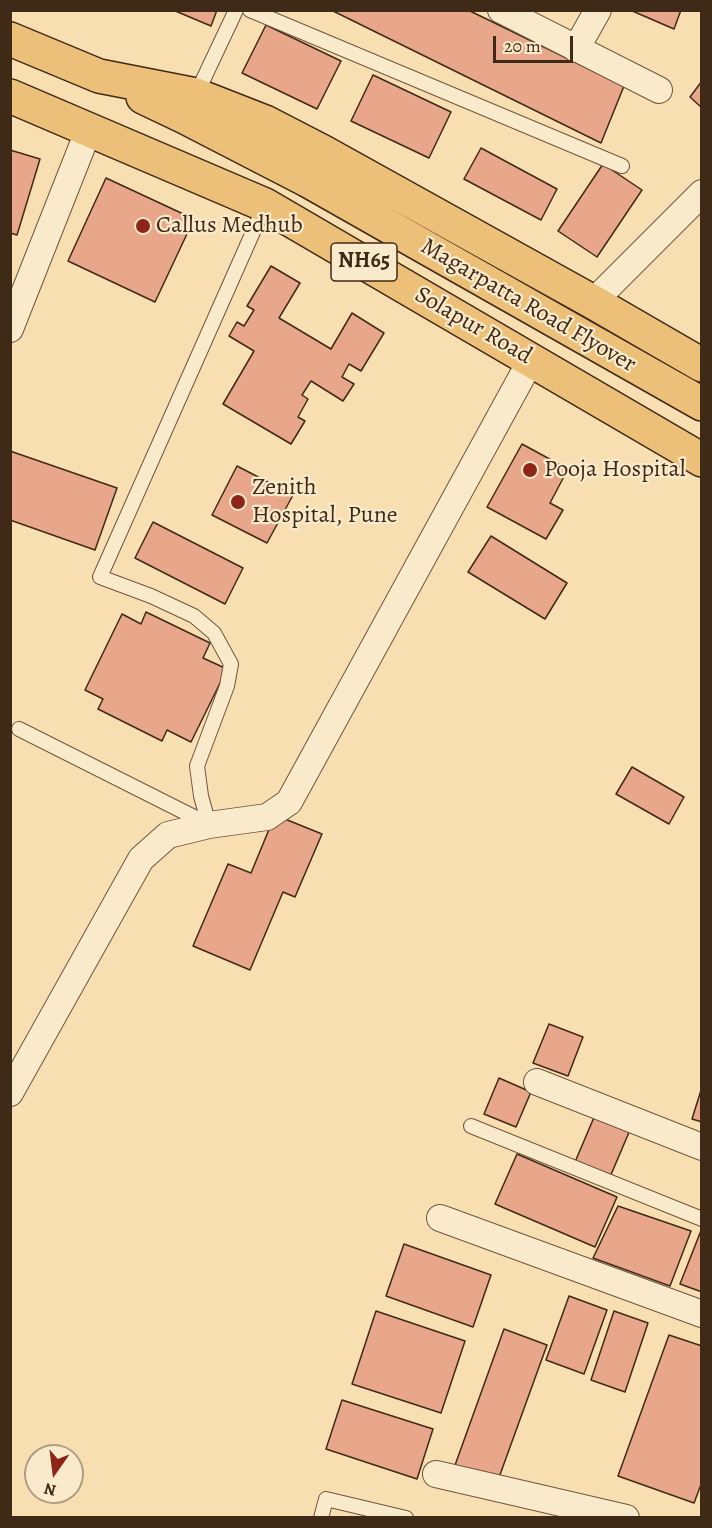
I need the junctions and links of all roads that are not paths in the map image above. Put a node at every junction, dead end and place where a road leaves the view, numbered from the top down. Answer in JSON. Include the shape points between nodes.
{"nodes":[{"id":1,"x":236,"y":10,"type":"edge"},
{"id":2,"x":250,"y":10,"type":"edge"},
{"id":3,"x":501,"y":10,"type":"edge"},
{"id":4,"x":598,"y":10,"type":"edge"},
{"id":5,"x":10,"y":39,"type":"edge"},
{"id":6,"x":576,"y":49,"type":"junction"},
{"id":7,"x":99,"y":76,"type":"junction"},
{"id":8,"x":659,"y":90,"type":"dead end"},
{"id":9,"x":196,"y":95,"type":"junction"},
{"id":10,"x":10,"y":96,"type":"edge"},
{"id":11,"x":89,"y":129,"type":"junction"},
{"id":12,"x":622,"y":166,"type":"dead end"},
{"id":13,"x":702,"y":193,"type":"edge"},
{"id":14,"x":265,"y":205,"type":"junction"},
{"id":15,"x":593,"y":302,"type":"junction"},
{"id":16,"x":10,"y":329,"type":"edge"},
{"id":17,"x":531,"y":360,"type":"junction"},
{"id":18,"x":702,"y":365,"type":"edge"},
{"id":19,"x":702,"y":404,"type":"edge"},
{"id":20,"x":702,"y":460,"type":"edge"},
{"id":21,"x":20,"y":729,"type":"dead end"},
{"id":22,"x":209,"y":825,"type":"junction"},
{"id":23,"x":537,"y":1082,"type":"dead end"},
{"id":24,"x":10,"y":1093,"type":"edge"},
{"id":25,"x":471,"y":1126,"type":"dead end"},
{"id":26,"x":702,"y":1147,"type":"edge"},
{"id":27,"x":440,"y":1218,"type":"dead end"},
{"id":28,"x":702,"y":1219,"type":"edge"},
{"id":29,"x":702,"y":1314,"type":"edge"},
{"id":30,"x":436,"y":1474,"type":"dead end"},
{"id":31,"x":321,"y":1518,"type":"edge"},
{"id":32,"x":406,"y":1518,"type":"edge"},
{"id":33,"x":626,"y":1518,"type":"edge"}],
"edges":[{"from":1,"to":9,"type":"lane"},
{"from":2,"to":12,"type":"lane"},
{"from":3,"to":6,"type":"street"},
{"from":4,"to":6,"type":"street"},
{"from":5,"to":7,"type":"highway"},
{"from":6,"to":8,"type":"street"},
{"from":7,"to":9,"type":"highway"},
{"from":7,"to":19,"type":"highway","name":"Magarpatta Road Flyover","via":[[307,180]]},
{"from":9,"to":15,"type":"highway","via":[[265,122],[323,152]]},
{"from":10,"to":11,"type":"highway","name":"Solapur Road","number":"NH65"},
{"from":11,"to":14,"type":"highway","name":"Solapur Road","number":"NH65"},
{"from":11,"to":16,"type":"street"},
{"from":13,"to":15,"type":"street"},
{"from":14,"to":17,"type":"highway","name":"Solapur Road","number":"NH65"},
{"from":14,"to":22,"type":"lane","via":[[100,577],[194,616],[214,633],[231,664],[227,686],[197,766]]},
{"from":15,"to":18,"type":"highway"},
{"from":17,"to":20,"type":"highway","name":"Solapur Road","number":"NH65"},
{"from":17,"to":22,"type":"street","via":[[290,802],[267,817]]},
{"from":21,"to":22,"type":"lane"},
{"from":22,"to":24,"type":"street","via":[[168,835],[141,859]]},
{"from":23,"to":26,"type":"street"},
{"from":25,"to":28,"type":"lane"},
{"from":27,"to":29,"type":"street"},
{"from":30,"to":33,"type":"street"},
{"from":31,"to":32,"type":"lane","via":[[326,1499]]}]}
